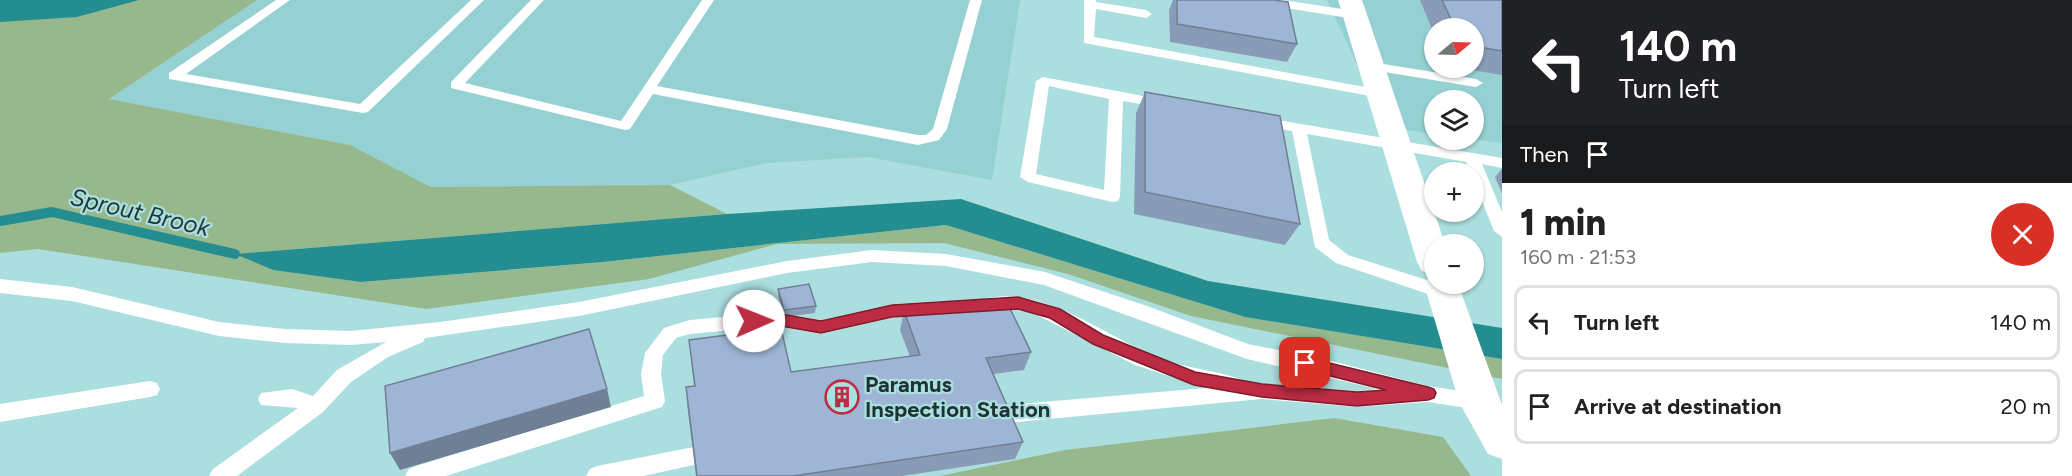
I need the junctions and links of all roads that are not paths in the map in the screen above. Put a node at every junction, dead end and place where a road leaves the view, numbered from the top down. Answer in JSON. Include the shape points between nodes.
{"nodes":[{"id":1,"x":284,"y":0,"type":"edge"},
{"id":2,"x":478,"y":0,"type":"edge"},
{"id":3,"x":538,"y":0,"type":"edge"},
{"id":4,"x":708,"y":0,"type":"edge"},
{"id":5,"x":976,"y":0,"type":"edge"},
{"id":6,"x":1260,"y":0,"type":"edge"},
{"id":7,"x":1090,"y":3,"type":"edge"},
{"id":8,"x":1353,"y":8,"type":"edge"},
{"id":9,"x":1146,"y":14,"type":"dead end"},
{"id":10,"x":1371,"y":66,"type":"junction"},
{"id":11,"x":1476,"y":83,"type":"dead end"},
{"id":12,"x":649,"y":89,"type":"junction"},
{"id":13,"x":1381,"y":94,"type":"junction"},
{"id":14,"x":1116,"y":96,"type":"junction"},
{"id":15,"x":1184,"y":108,"type":"edge"},
{"id":16,"x":1241,"y":118,"type":"edge"},
{"id":17,"x":1298,"y":127,"type":"junction"},
{"id":18,"x":1397,"y":145,"type":"junction"},
{"id":19,"x":1472,"y":158,"type":"junction"},
{"id":20,"x":1502,"y":164,"type":"edge"},
{"id":21,"x":1502,"y":231,"type":"edge"},
{"id":22,"x":1425,"y":234,"type":"edge"},
{"id":23,"x":1424,"y":276,"type":"edge"},
{"id":24,"x":0,"y":286,"type":"edge"},
{"id":25,"x":1444,"y":294,"type":"edge"},
{"id":26,"x":440,"y":329,"type":"junction"},
{"id":27,"x":150,"y":389,"type":"dead end"},
{"id":28,"x":1262,"y":391,"type":"junction"},
{"id":29,"x":1428,"y":393,"type":"junction"},
{"id":30,"x":268,"y":399,"type":"dead end"},
{"id":31,"x":1479,"y":402,"type":"junction"},
{"id":32,"x":316,"y":406,"type":"junction"},
{"id":33,"x":0,"y":413,"type":"edge"},
{"id":34,"x":996,"y":416,"type":"edge"},
{"id":35,"x":1502,"y":441,"type":"edge"},
{"id":36,"x":694,"y":456,"type":"edge"},
{"id":37,"x":220,"y":476,"type":"edge"},
{"id":38,"x":416,"y":476,"type":"edge"},
{"id":39,"x":597,"y":476,"type":"edge"}],
"edges":[{"from":1,"to":2,"type":"lane","via":[[174,76],[363,109]]},
{"from":3,"to":12,"type":"lane","via":[[456,85],[625,126]]},
{"from":4,"to":12,"type":"lane"},
{"from":5,"to":12,"type":"lane","via":[[940,129],[928,140]]},
{"from":6,"to":8,"type":"lane"},
{"from":7,"to":9,"type":"lane"},
{"from":7,"to":13,"type":"lane","via":[[1088,40]]},
{"from":8,"to":10,"type":"main road"},
{"from":10,"to":11,"type":"lane"},
{"from":10,"to":13,"type":"main road"},
{"from":13,"to":18,"type":"main road"},
{"from":14,"to":14,"type":"lane","via":[[1112,197],[1028,177],[1043,81]]},
{"from":14,"to":15,"type":"lane"},
{"from":16,"to":17,"type":"lane"},
{"from":17,"to":18,"type":"lane"},
{"from":17,"to":23,"type":"lane","via":[[1321,243],[1342,259]]},
{"from":18,"to":19,"type":"lane"},
{"from":18,"to":22,"type":"main road"},
{"from":19,"to":20,"type":"lane"},
{"from":19,"to":21,"type":"lane"},
{"from":24,"to":26,"type":"lane","via":[[72,294],[219,329],[274,335],[351,338]]},
{"from":25,"to":31,"type":"main road"},
{"from":26,"to":29,"type":"lane","via":[[579,309],[786,267],[872,256],[946,260],[1045,279],[1247,351]]},
{"from":26,"to":32,"type":"lane","via":[[381,352],[344,376]]},
{"from":27,"to":33,"type":"lane"},
{"from":28,"to":29,"type":"lane","via":[[1357,399]]},
{"from":28,"to":34,"type":"lane"},
{"from":28,"to":38,"type":"lane","via":[[1194,379],[1168,370],[1098,340],[1046,311],[1018,303],[892,311],[821,327],[775,319],[690,327],[670,333],[654,352],[651,374],[655,400]]},
{"from":29,"to":31,"type":"lane"},
{"from":30,"to":32,"type":"lane","via":[[292,397]]},
{"from":31,"to":35,"type":"main road"},
{"from":32,"to":37,"type":"lane"},
{"from":36,"to":39,"type":"lane"}]}
